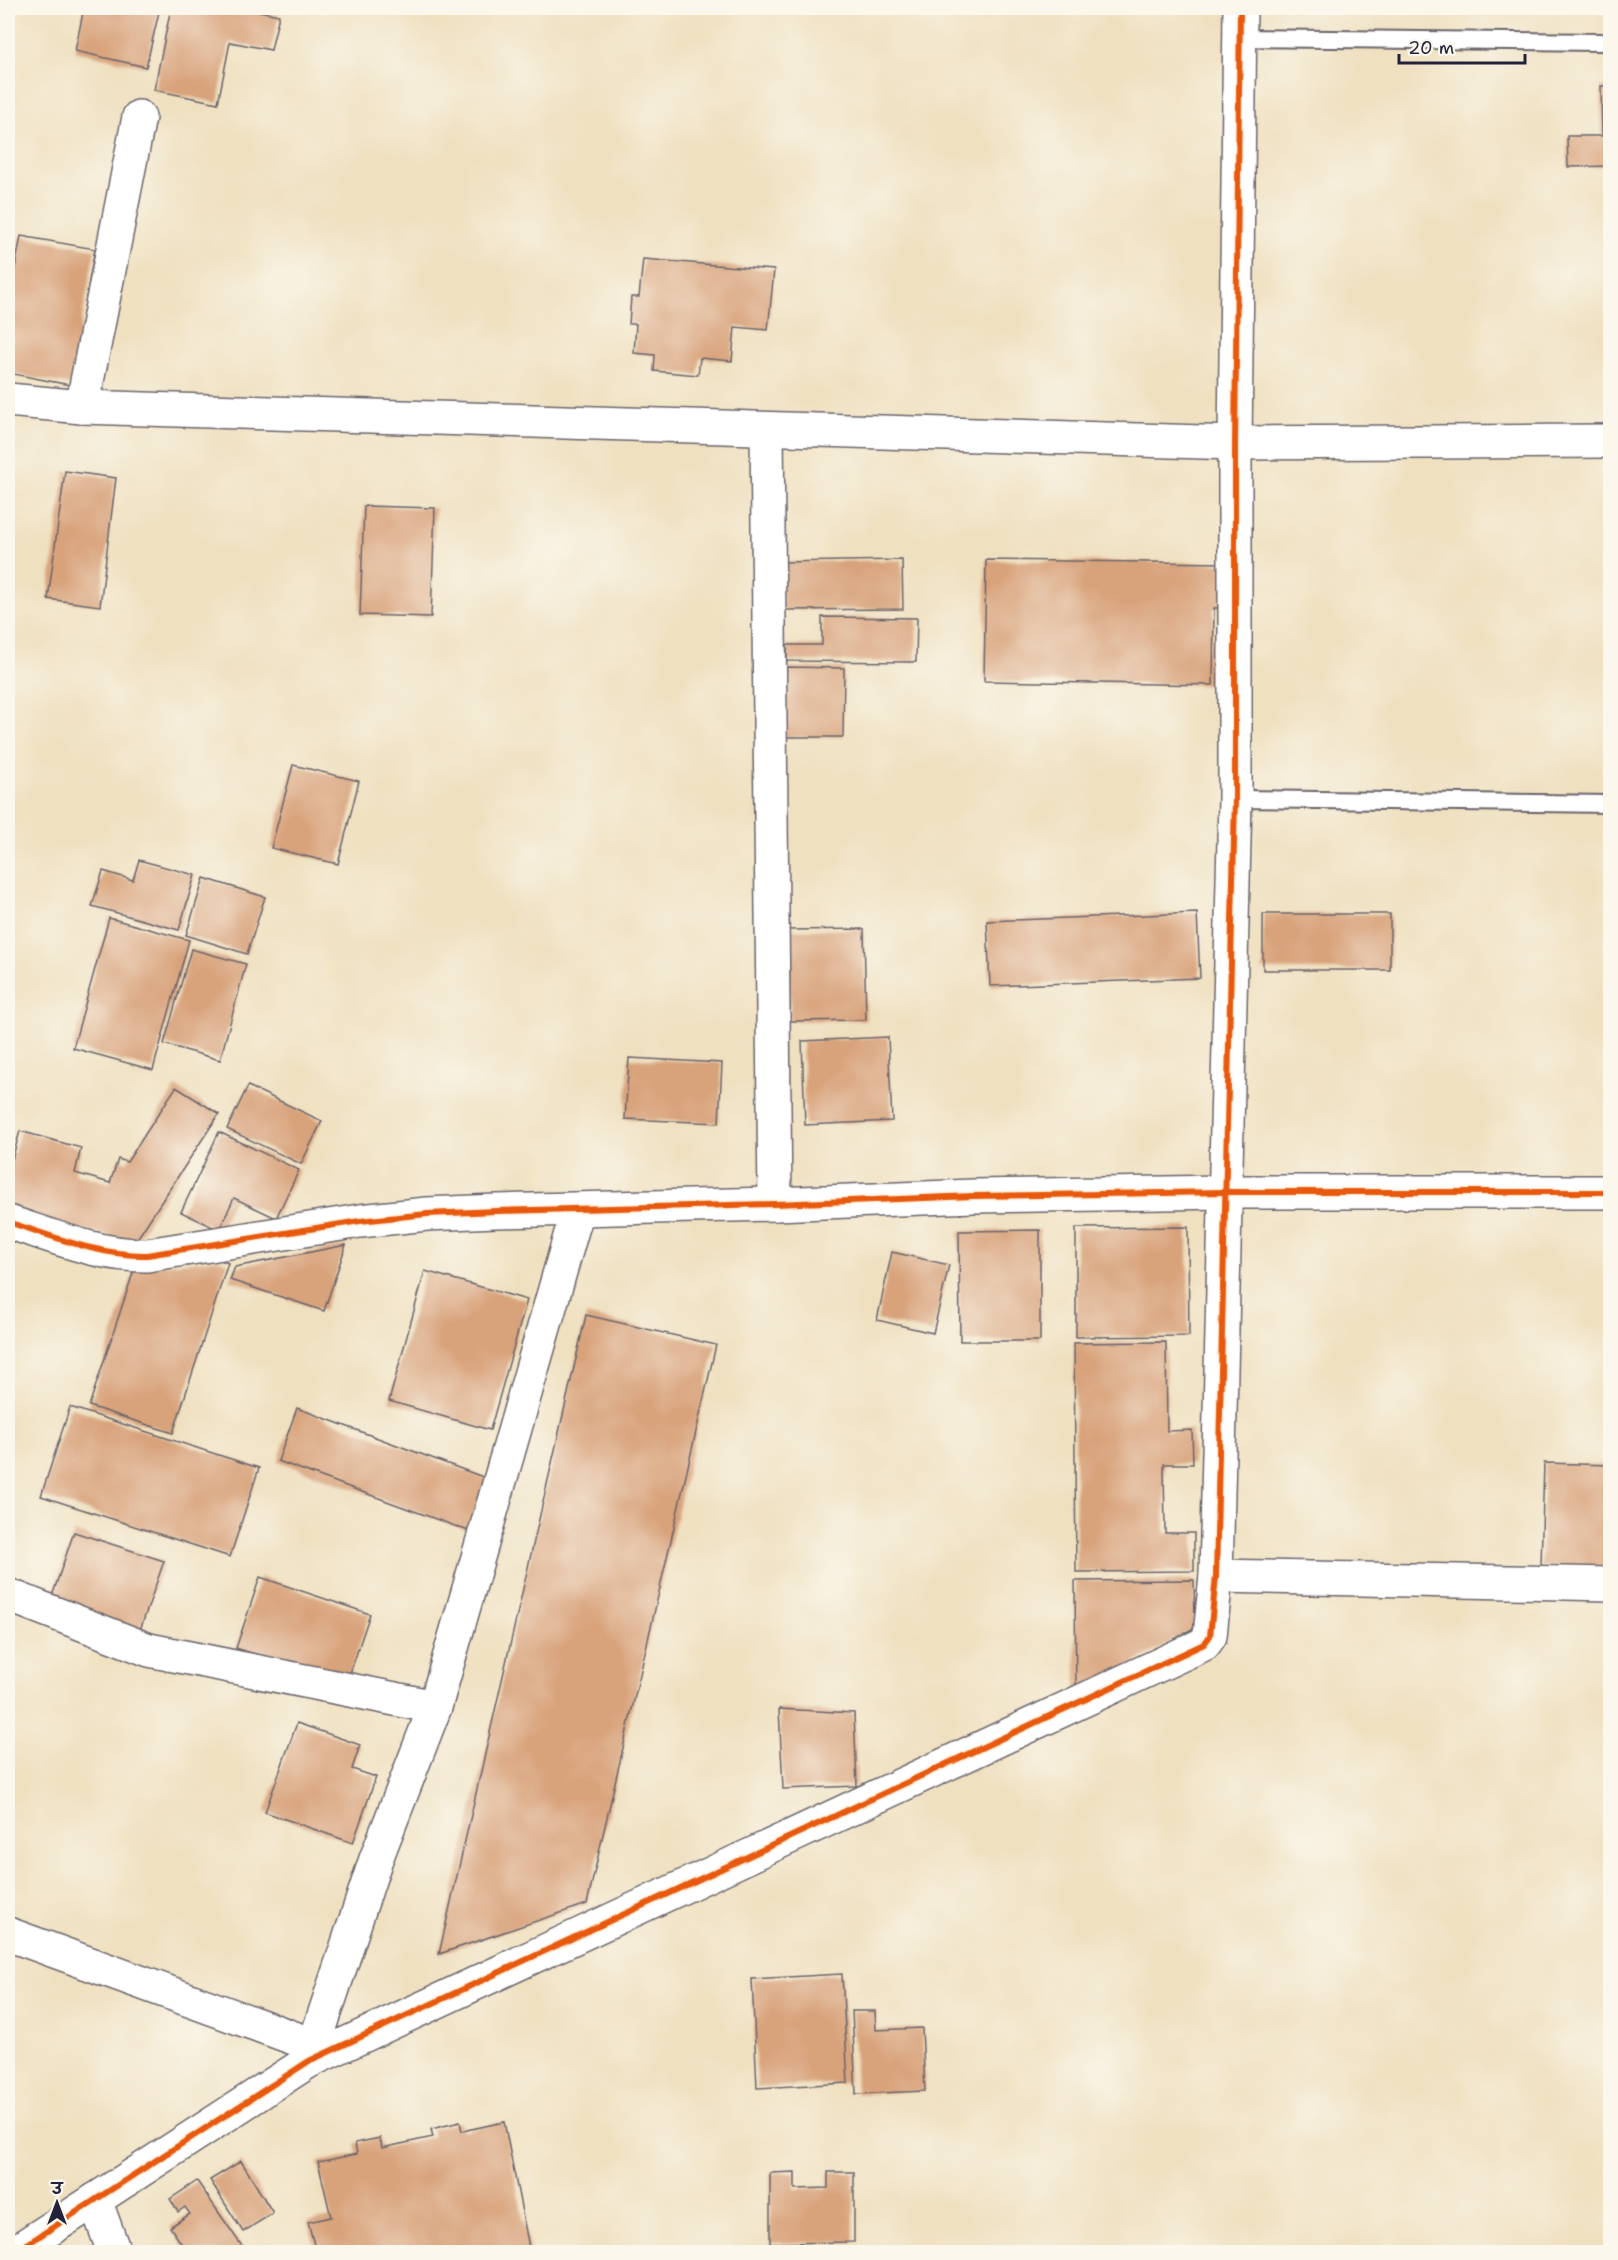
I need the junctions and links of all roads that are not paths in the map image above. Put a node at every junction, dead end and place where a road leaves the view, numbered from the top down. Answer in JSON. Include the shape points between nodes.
{"nodes":[{"id":1,"x":1240,"y":23,"type":"edge"},
{"id":2,"x":1601,"y":42,"type":"dead end"},
{"id":3,"x":139,"y":117,"type":"dead end"},
{"id":4,"x":8,"y":400,"type":"edge"},
{"id":5,"x":82,"y":407,"type":"junction"},
{"id":6,"x":767,"y":429,"type":"junction"},
{"id":7,"x":1611,"y":441,"type":"edge"},
{"id":8,"x":1235,"y":443,"type":"junction"},
{"id":9,"x":1235,"y":799,"type":"junction"},
{"id":10,"x":1611,"y":804,"type":"edge"},
{"id":11,"x":1225,"y":1192,"type":"junction"},
{"id":12,"x":1611,"y":1192,"type":"edge"},
{"id":13,"x":774,"y":1204,"type":"junction"},
{"id":14,"x":578,"y":1209,"type":"junction"},
{"id":15,"x":8,"y":1222,"type":"edge"},
{"id":16,"x":1216,"y":1576,"type":"junction"},
{"id":17,"x":1611,"y":1584,"type":"edge"},
{"id":18,"x":8,"y":1595,"type":"edge"},
{"id":19,"x":435,"y":1707,"type":"junction"},
{"id":20,"x":8,"y":1934,"type":"edge"},
{"id":21,"x":311,"y":2053,"type":"junction"},
{"id":22,"x":95,"y":2200,"type":"junction"},
{"id":23,"x":15,"y":2253,"type":"edge"},
{"id":24,"x":114,"y":2253,"type":"edge"}],
"edges":[{"from":1,"to":2,"type":"lane"},
{"from":1,"to":8,"type":"street"},
{"from":3,"to":5,"type":"street"},
{"from":4,"to":5,"type":"street"},
{"from":5,"to":6,"type":"street"},
{"from":6,"to":8,"type":"street"},
{"from":6,"to":13,"type":"street"},
{"from":7,"to":8,"type":"street"},
{"from":8,"to":9,"type":"street"},
{"from":9,"to":10,"type":"lane"},
{"from":9,"to":11,"type":"street"},
{"from":11,"to":12,"type":"street"},
{"from":11,"to":13,"type":"street"},
{"from":11,"to":16,"type":"street"},
{"from":13,"to":14,"type":"street"},
{"from":14,"to":15,"type":"street","via":[[416,1215],[147,1255],[106,1252]]},
{"from":14,"to":19,"type":"street"},
{"from":16,"to":17,"type":"street"},
{"from":16,"to":21,"type":"street","via":[[1210,1636],[1204,1644]]},
{"from":18,"to":19,"type":"street","via":[[149,1650]]},
{"from":19,"to":21,"type":"street","via":[[376,1859]]},
{"from":20,"to":21,"type":"street"},
{"from":21,"to":22,"type":"street"},
{"from":22,"to":23,"type":"street"},
{"from":22,"to":24,"type":"street"}]}
